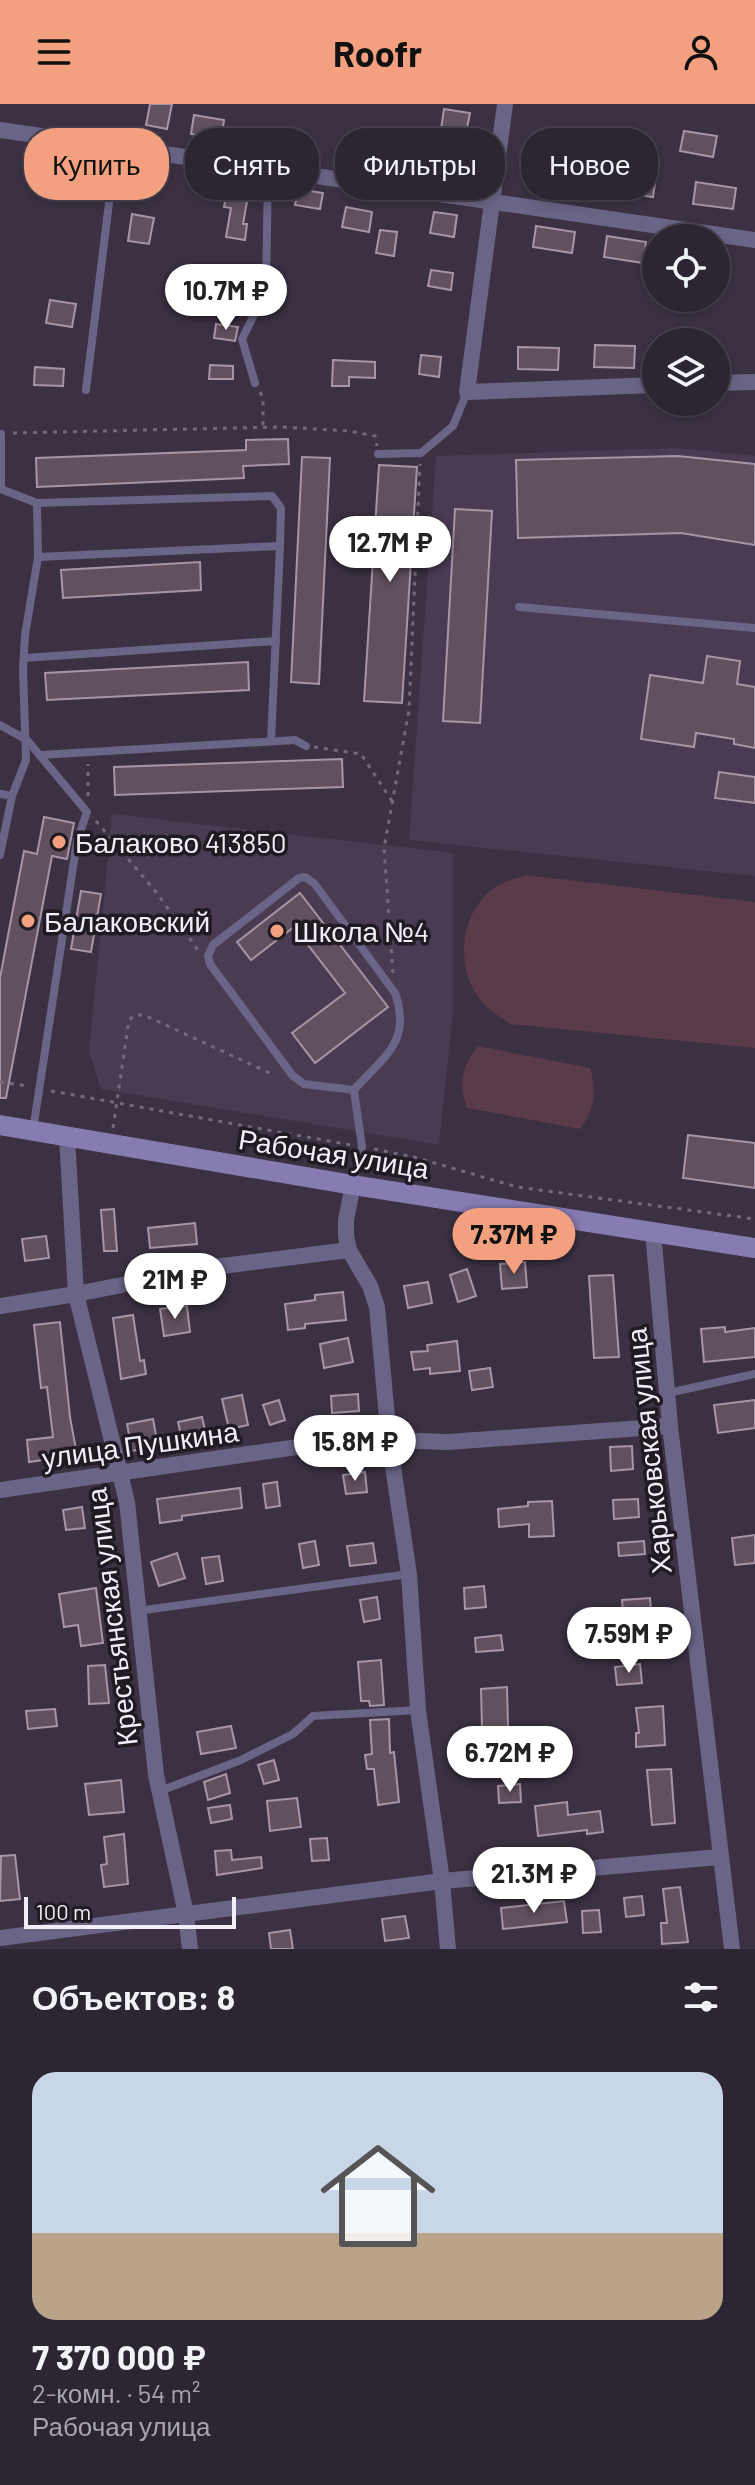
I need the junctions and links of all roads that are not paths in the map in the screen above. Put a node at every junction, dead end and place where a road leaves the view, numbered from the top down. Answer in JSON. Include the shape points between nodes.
{"nodes":[{"id":1,"x":505,"y":104,"type":"edge"},
{"id":2,"x":502,"y":128,"type":"edge"},
{"id":3,"x":0,"y":130,"type":"edge"},
{"id":4,"x":24,"y":133,"type":"edge"},
{"id":5,"x":109,"y":200,"type":"edge"},
{"id":6,"x":267,"y":200,"type":"edge"},
{"id":7,"x":492,"y":200,"type":"joint"},
{"id":8,"x":755,"y":240,"type":"edge"},
{"id":9,"x":755,"y":382,"type":"edge"},
{"id":10,"x":255,"y":383,"type":"road end"},
{"id":11,"x":730,"y":383,"type":"edge"},
{"id":12,"x":642,"y":386,"type":"edge"},
{"id":13,"x":86,"y":390,"type":"dead end"},
{"id":14,"x":467,"y":392,"type":"junction"},
{"id":15,"x":1,"y":434,"type":"edge"},
{"id":16,"x":378,"y":454,"type":"road end"},
{"id":17,"x":1,"y":489,"type":"edge"},
{"id":18,"x":37,"y":503,"type":"junction"},
{"id":19,"x":280,"y":546,"type":"junction"},
{"id":20,"x":38,"y":557,"type":"junction"},
{"id":21,"x":519,"y":607,"type":"dead end"},
{"id":22,"x":755,"y":628,"type":"edge"},
{"id":23,"x":276,"y":641,"type":"junction"},
{"id":24,"x":24,"y":658,"type":"junction"},
{"id":25,"x":0,"y":725,"type":"edge"},
{"id":26,"x":27,"y":740,"type":"junction"},
{"id":27,"x":271,"y":741,"type":"junction"},
{"id":28,"x":306,"y":746,"type":"road end"},
{"id":29,"x":40,"y":755,"type":"junction"},
{"id":30,"x":0,"y":794,"type":"edge"},
{"id":31,"x":12,"y":796,"type":"junction"},
{"id":32,"x":0,"y":855,"type":"edge"},
{"id":33,"x":354,"y":1090,"type":"junction"},
{"id":34,"x":0,"y":1125,"type":"edge"},
{"id":35,"x":33,"y":1131,"type":"junction"},
{"id":36,"x":67,"y":1137,"type":"junction"},
{"id":37,"x":353,"y":1185,"type":"junction"},
{"id":38,"x":653,"y":1232,"type":"junction"},
{"id":39,"x":755,"y":1248,"type":"edge"},
{"id":40,"x":349,"y":1250,"type":"junction"},
{"id":41,"x":76,"y":1294,"type":"junction"},
{"id":42,"x":0,"y":1306,"type":"edge"},
{"id":43,"x":755,"y":1374,"type":"edge"},
{"id":44,"x":667,"y":1393,"type":"junction"},
{"id":45,"x":670,"y":1426,"type":"junction"},
{"id":46,"x":389,"y":1440,"type":"junction"},
{"id":47,"x":120,"y":1473,"type":"junction"},
{"id":48,"x":0,"y":1490,"type":"edge"},
{"id":49,"x":409,"y":1574,"type":"junction"},
{"id":50,"x":137,"y":1611,"type":"junction"},
{"id":51,"x":418,"y":1710,"type":"junction"},
{"id":52,"x":159,"y":1791,"type":"junction"},
{"id":53,"x":720,"y":1857,"type":"junction"},
{"id":54,"x":442,"y":1881,"type":"junction"},
{"id":55,"x":186,"y":1914,"type":"junction"},
{"id":56,"x":0,"y":1938,"type":"edge"},
{"id":57,"x":190,"y":1949,"type":"edge"},
{"id":58,"x":448,"y":1949,"type":"edge"},
{"id":59,"x":732,"y":1949,"type":"edge"}],
"edges":[{"from":1,"to":2,"type":"street"},
{"from":3,"to":4,"type":"street"},
{"from":5,"to":13,"type":"lane"},
{"from":6,"to":10,"type":"lane","via":[[266,291],[242,339]]},
{"from":7,"to":8,"type":"street"},
{"from":7,"to":14,"type":"street"},
{"from":9,"to":11,"type":"street"},
{"from":12,"to":14,"type":"street"},
{"from":14,"to":16,"type":"lane","via":[[453,426],[421,453]]},
{"from":15,"to":17,"type":"lane"},
{"from":17,"to":18,"type":"lane"},
{"from":18,"to":19,"type":"lane","via":[[272,496],[281,508]]},
{"from":18,"to":20,"type":"lane"},
{"from":19,"to":20,"type":"lane"},
{"from":19,"to":23,"type":"lane"},
{"from":20,"to":24,"type":"lane"},
{"from":21,"to":22,"type":"lane"},
{"from":23,"to":24,"type":"lane"},
{"from":23,"to":27,"type":"lane"},
{"from":24,"to":26,"type":"lane"},
{"from":25,"to":26,"type":"lane"},
{"from":26,"to":29,"type":"lane"},
{"from":26,"to":31,"type":"lane","via":[[26,760]]},
{"from":27,"to":28,"type":"lane","via":[[295,740]]},
{"from":27,"to":29,"type":"lane"},
{"from":29,"to":35,"type":"lane","via":[[87,812],[77,841]]},
{"from":30,"to":31,"type":"lane"},
{"from":31,"to":32,"type":"lane"},
{"from":33,"to":33,"type":"lane","via":[[397,1041],[402,1013],[395,993],[314,883],[299,878],[213,945],[210,964],[293,1076],[304,1084]]},
{"from":33,"to":37,"type":"lane","via":[[362,1147]]},
{"from":34,"to":35,"type":"street","name":"Рабочая улица"},
{"from":35,"to":36,"type":"street","name":"Рабочая улица"},
{"from":36,"to":37,"type":"street","name":"Рабочая улица"},
{"from":36,"to":41,"type":"street","name":"Крестьянская улица"},
{"from":37,"to":38,"type":"street","name":"Рабочая улица"},
{"from":37,"to":40,"type":"street","via":[[346,1220]]},
{"from":38,"to":39,"type":"street","name":"Рабочая улица"},
{"from":38,"to":44,"type":"street","name":"Харьковская улица"},
{"from":40,"to":41,"type":"street","via":[[214,1267]]},
{"from":40,"to":46,"type":"street","via":[[377,1307]]},
{"from":41,"to":42,"type":"street"},
{"from":41,"to":47,"type":"street","name":"Крестьянская улица"},
{"from":43,"to":44,"type":"lane"},
{"from":44,"to":45,"type":"street","name":"Харьковская улица"},
{"from":45,"to":46,"type":"street","name":"улица Пушкина","via":[[448,1442]]},
{"from":45,"to":53,"type":"street","name":"Харьковская улица"},
{"from":46,"to":47,"type":"street","name":"улица Пушкина","via":[[311,1445]]},
{"from":46,"to":49,"type":"street"},
{"from":47,"to":48,"type":"street","name":"улица Пушкина"},
{"from":47,"to":50,"type":"street","name":"Крестьянская улица"},
{"from":49,"to":50,"type":"lane"},
{"from":49,"to":51,"type":"street"},
{"from":50,"to":52,"type":"street","name":"Крестьянская улица"},
{"from":51,"to":52,"type":"lane","via":[[313,1716],[293,1734],[241,1760]]},
{"from":51,"to":54,"type":"street"},
{"from":52,"to":55,"type":"street","name":"Крестьянская улица"},
{"from":53,"to":54,"type":"street"},
{"from":53,"to":59,"type":"street","name":"Харьковская улица"},
{"from":54,"to":55,"type":"street"},
{"from":54,"to":58,"type":"street"},
{"from":55,"to":56,"type":"street"},
{"from":55,"to":57,"type":"street","name":"Крестьянская улица"}]}
